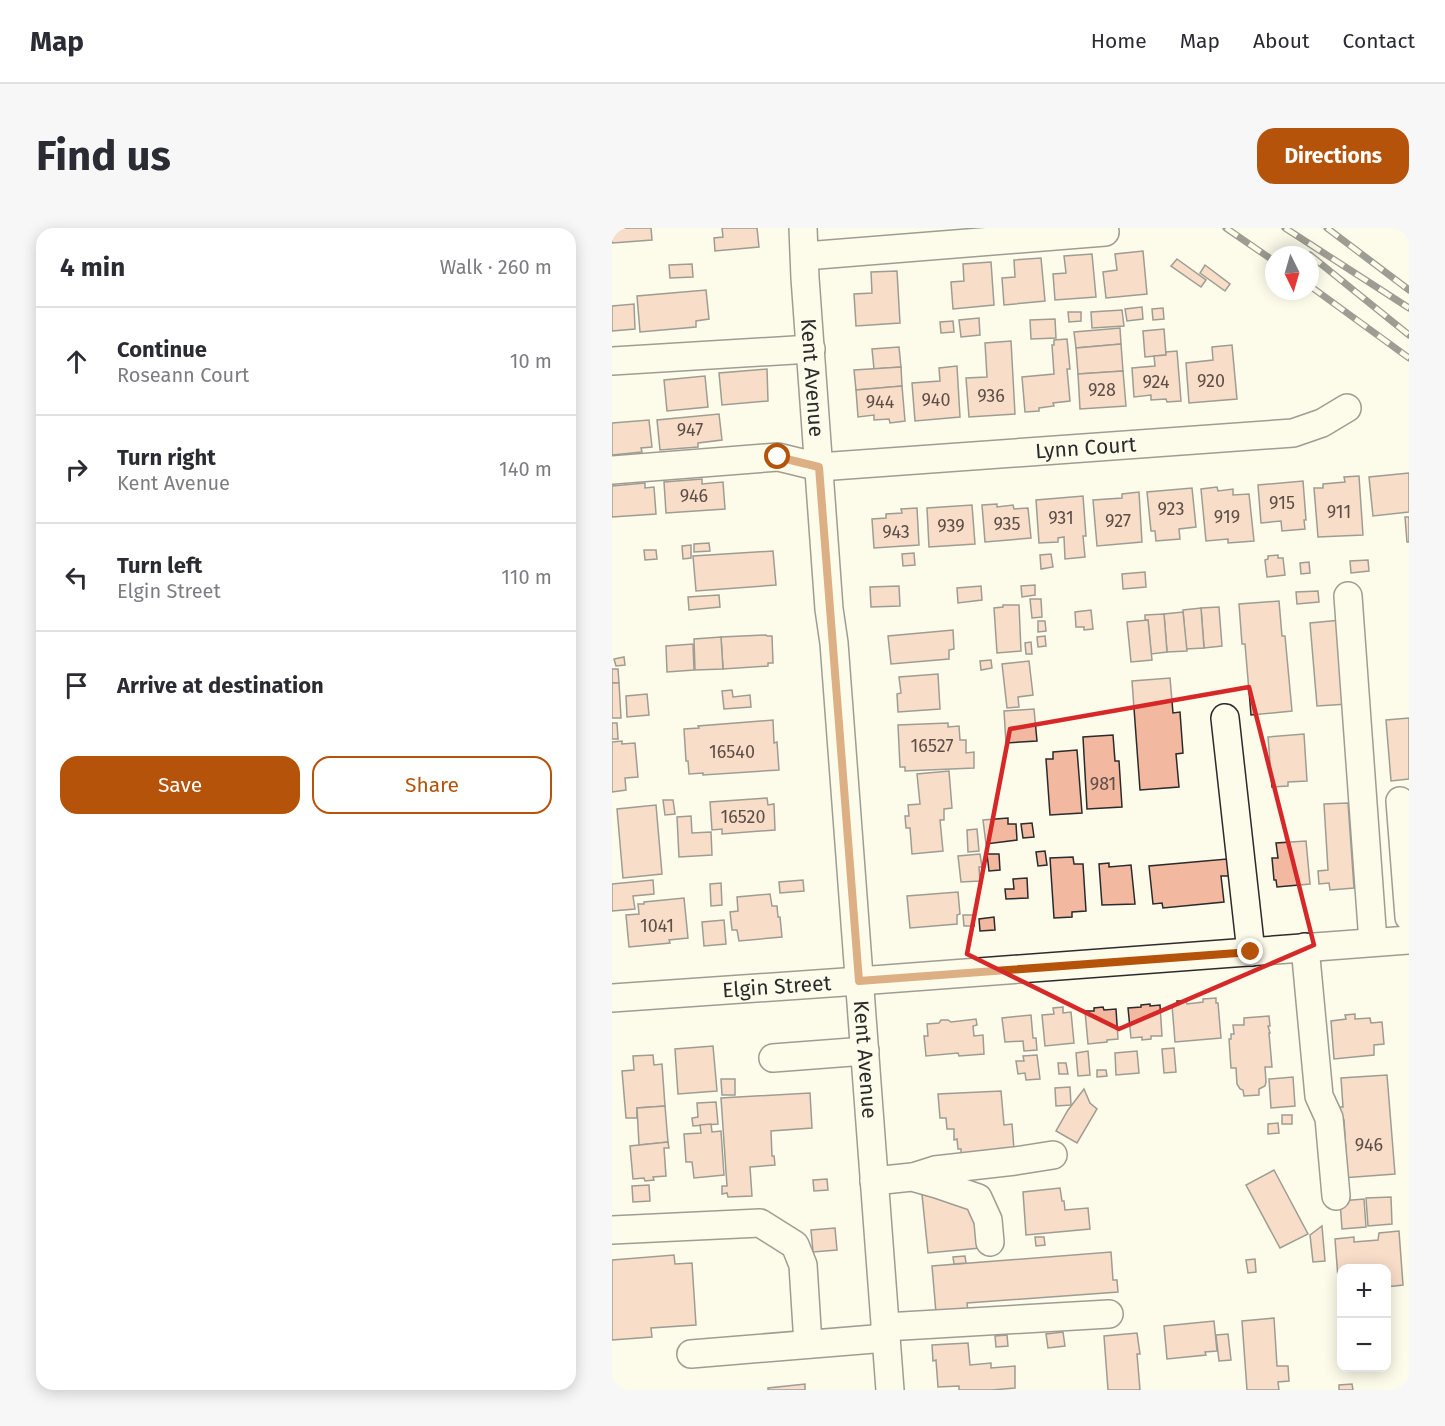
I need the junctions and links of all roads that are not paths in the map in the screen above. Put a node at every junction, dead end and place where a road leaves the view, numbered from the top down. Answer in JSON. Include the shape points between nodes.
{"nodes":[{"id":1,"x":803,"y":228,"type":"edge"},
{"id":2,"x":1105,"y":232,"type":"dead end"},
{"id":3,"x":805,"y":256,"type":"junction"},
{"id":4,"x":811,"y":349,"type":"junction"},
{"id":5,"x":612,"y":361,"type":"edge"},
{"id":6,"x":1347,"y":408,"type":"dead end"},
{"id":7,"x":819,"y":467,"type":"junction"},
{"id":8,"x":612,"y":470,"type":"edge"},
{"id":9,"x":1348,"y":596,"type":"dead end"},
{"id":10,"x":1225,"y":718,"type":"dead end"},
{"id":11,"x":1400,"y":801,"type":"dead end"},
{"id":12,"x":1409,"y":917,"type":"edge"},
{"id":13,"x":1409,"y":940,"type":"edge"},
{"id":14,"x":1373,"y":942,"type":"junction"},
{"id":15,"x":1305,"y":947,"type":"junction"},
{"id":16,"x":1251,"y":952,"type":"junction"},
{"id":17,"x":859,"y":981,"type":"junction"},
{"id":18,"x":612,"y":998,"type":"edge"},
{"id":19,"x":865,"y":1052,"type":"junction"},
{"id":20,"x":773,"y":1058,"type":"dead end"},
{"id":21,"x":1053,"y":1155,"type":"dead end"},
{"id":22,"x":912,"y":1177,"type":"junction"},
{"id":23,"x":874,"y":1181,"type":"junction"},
{"id":24,"x":1336,"y":1196,"type":"dead end"},
{"id":25,"x":612,"y":1230,"type":"edge"},
{"id":26,"x":990,"y":1242,"type":"dead end"},
{"id":27,"x":1109,"y":1314,"type":"dead end"},
{"id":28,"x":886,"y":1332,"type":"junction"},
{"id":29,"x":808,"y":1344,"type":"junction"},
{"id":30,"x":691,"y":1354,"type":"dead end"},
{"id":31,"x":890,"y":1390,"type":"edge"}],
"edges":[{"from":1,"to":3,"type":"street","name":"Kent Avenue"},
{"from":2,"to":3,"type":"street"},
{"from":3,"to":4,"type":"street","name":"Kent Avenue"},
{"from":4,"to":5,"type":"street"},
{"from":4,"to":7,"type":"street","name":"Kent Avenue"},
{"from":6,"to":7,"type":"street","name":"Lynn Court","via":[[1322,423],[1293,433]]},
{"from":7,"to":8,"type":"street","name":"Lynn Court","via":[[778,457]]},
{"from":7,"to":17,"type":"street","name":"Kent Avenue"},
{"from":9,"to":14,"type":"street"},
{"from":10,"to":16,"type":"street"},
{"from":11,"to":12,"type":"street"},
{"from":13,"to":14,"type":"street","name":"Elgin Street"},
{"from":14,"to":15,"type":"street","name":"Elgin Street"},
{"from":15,"to":16,"type":"street","name":"Elgin Street"},
{"from":15,"to":24,"type":"street","via":[[1319,1096],[1329,1119]]},
{"from":16,"to":17,"type":"street","name":"Elgin Street"},
{"from":17,"to":18,"type":"street","name":"Elgin Street"},
{"from":17,"to":19,"type":"street","name":"Kent Avenue"},
{"from":19,"to":20,"type":"street"},
{"from":19,"to":23,"type":"street","name":"Kent Avenue"},
{"from":21,"to":22,"type":"street","via":[[934,1170]]},
{"from":22,"to":23,"type":"street"},
{"from":22,"to":26,"type":"street","via":[[978,1198],[988,1220]]},
{"from":23,"to":28,"type":"street","name":"Kent Avenue"},
{"from":25,"to":29,"type":"street","via":[[760,1223],[795,1245],[803,1265]]},
{"from":27,"to":28,"type":"street"},
{"from":28,"to":29,"type":"street"},
{"from":28,"to":31,"type":"street","name":"Kent Avenue"},
{"from":29,"to":30,"type":"street"}]}
